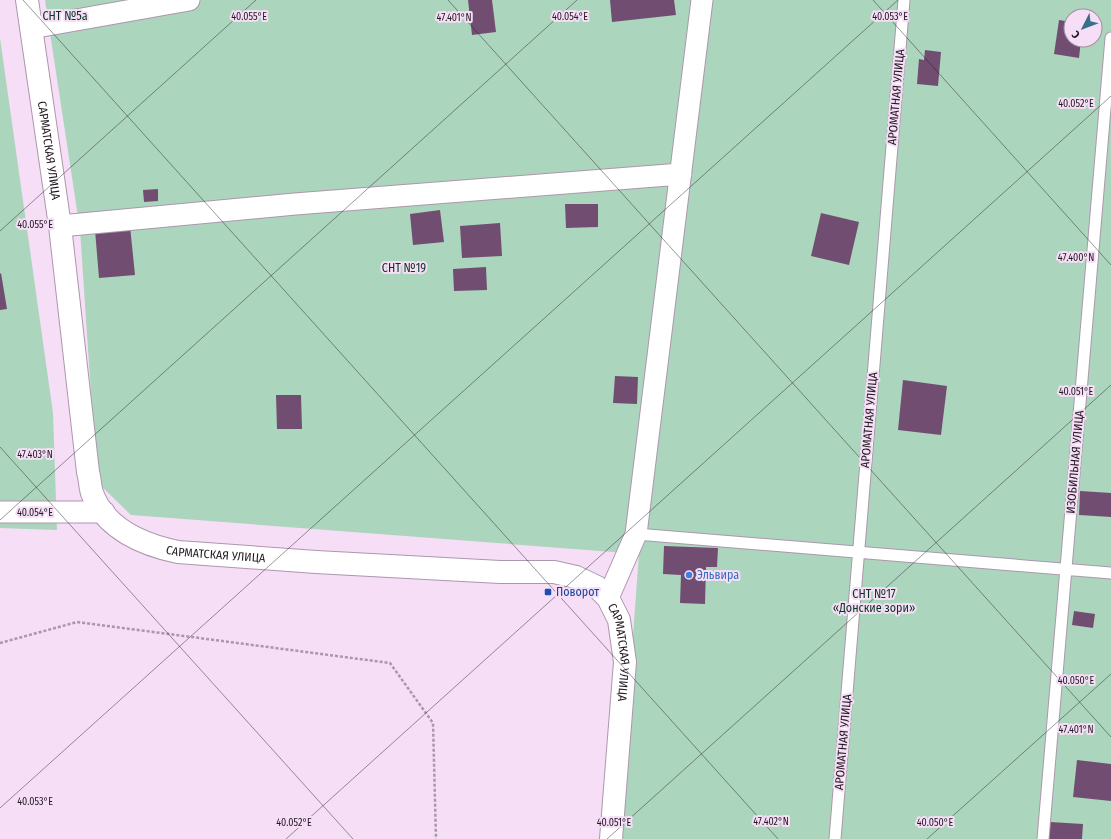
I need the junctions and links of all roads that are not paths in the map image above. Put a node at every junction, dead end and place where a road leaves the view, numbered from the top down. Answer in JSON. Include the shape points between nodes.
{"nodes":[{"id":1,"x":27,"y":0,"type":"edge"},
{"id":2,"x":189,"y":0,"type":"edge"},
{"id":3,"x":702,"y":0,"type":"edge"},
{"id":4,"x":904,"y":0,"type":"edge"},
{"id":5,"x":31,"y":28,"type":"junction"},
{"id":6,"x":1111,"y":38,"type":"edge"},
{"id":7,"x":681,"y":174,"type":"junction"},
{"id":8,"x":60,"y":226,"type":"junction"},
{"id":9,"x":0,"y":512,"type":"edge"},
{"id":10,"x":104,"y":512,"type":"junction"},
{"id":11,"x":636,"y":534,"type":"junction"},
{"id":12,"x":858,"y":552,"type":"junction"},
{"id":13,"x":1066,"y":569,"type":"junction"},
{"id":14,"x":1111,"y":572,"type":"edge"},
{"id":15,"x":608,"y":598,"type":"junction"},
{"id":16,"x":611,"y":839,"type":"edge"},
{"id":17,"x":835,"y":839,"type":"edge"},
{"id":18,"x":1042,"y":839,"type":"edge"}],
"edges":[{"from":1,"to":5,"type":"main road","name":"САРМАТСКАЯ УЛИЦА"},
{"from":2,"to":5,"type":"street"},
{"from":3,"to":7,"type":"street"},
{"from":4,"to":12,"type":"lane","name":"АРОМАТНАЯ УЛИЦА"},
{"from":5,"to":8,"type":"main road","name":"САРМАТСКАЯ УЛИЦА"},
{"from":6,"to":13,"type":"lane","name":"ИЗОБИЛЬНАЯ УЛИЦА"},
{"from":7,"to":8,"type":"street","via":[[310,203]]},
{"from":7,"to":11,"type":"street"},
{"from":8,"to":10,"type":"main road","name":"САРМАТСКАЯ УЛИЦА","via":[[88,472],[92,494]]},
{"from":9,"to":10,"type":"street"},
{"from":10,"to":15,"type":"main road","name":"САРМАТСКАЯ УЛИЦА","via":[[120,529],[140,541],[178,552],[346,564],[500,572],[554,572],[582,580],[596,587]]},
{"from":11,"to":12,"type":"lane"},
{"from":11,"to":15,"type":"street"},
{"from":12,"to":13,"type":"lane"},
{"from":12,"to":17,"type":"lane","name":"АРОМАТНАЯ УЛИЦА"},
{"from":13,"to":14,"type":"lane"},
{"from":13,"to":18,"type":"lane","name":"ИЗОБИЛЬНАЯ УЛИЦА"},
{"from":15,"to":16,"type":"main road","name":"САРМАТСКАЯ УЛИЦА","via":[[619,620],[625,662]]}]}
